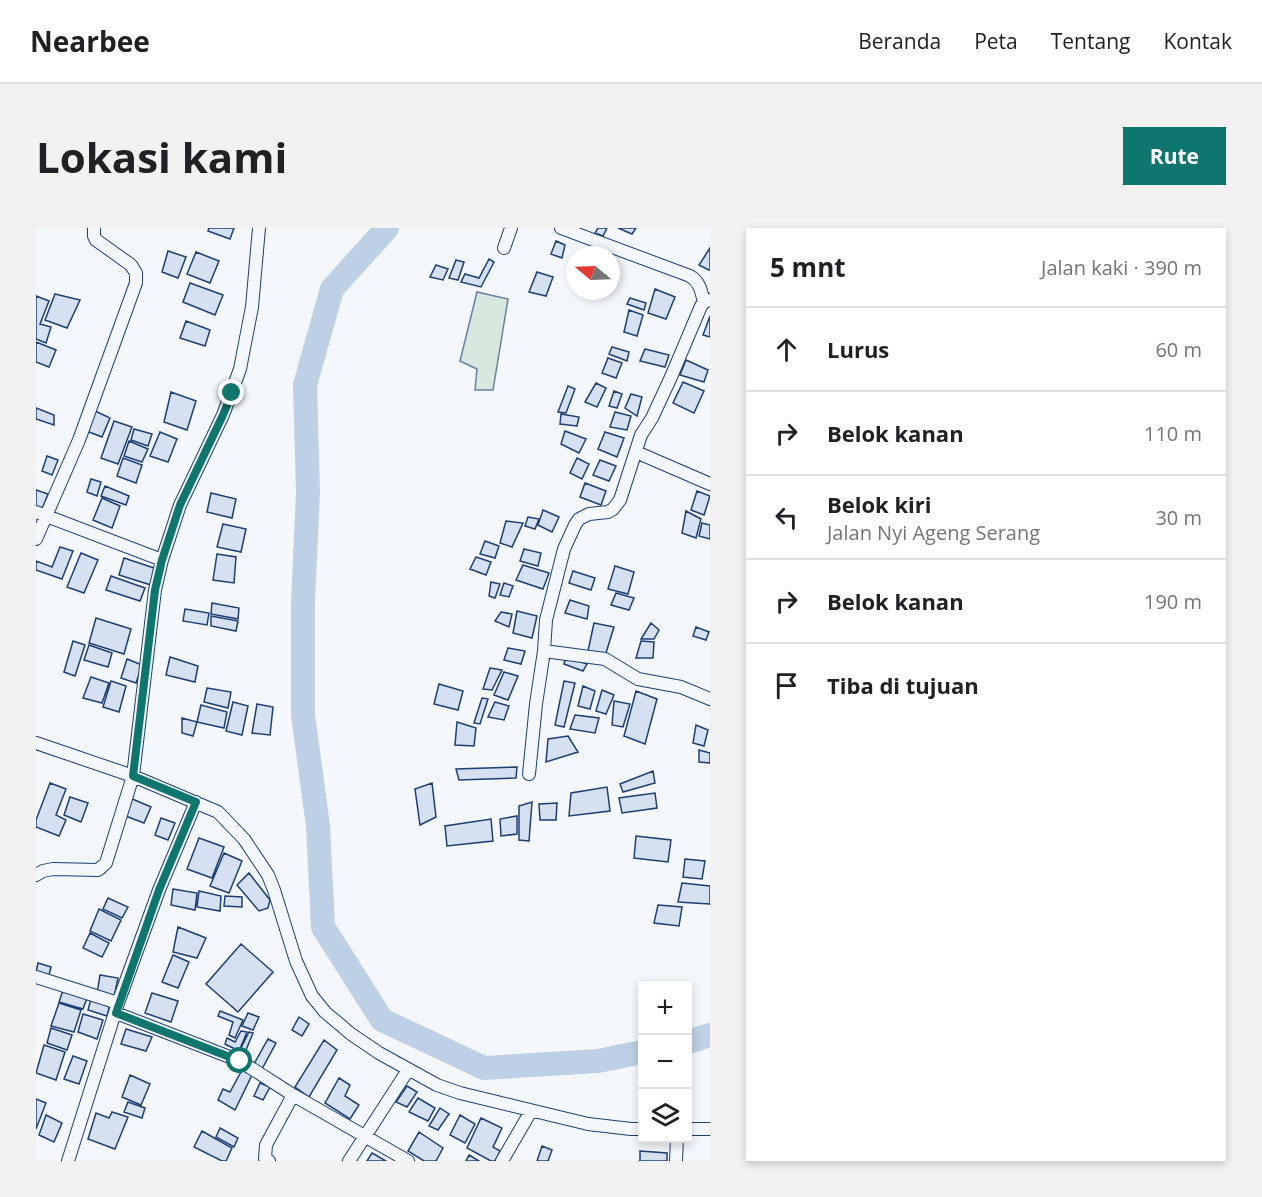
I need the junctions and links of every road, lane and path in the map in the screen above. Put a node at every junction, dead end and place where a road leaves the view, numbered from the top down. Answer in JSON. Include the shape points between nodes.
{"nodes":[{"id":1,"x":94,"y":228,"type":"edge"},
{"id":2,"x":259,"y":228,"type":"edge"},
{"id":3,"x":512,"y":228,"type":"edge"},
{"id":4,"x":561,"y":228,"type":"edge"},
{"id":5,"x":504,"y":248,"type":"dead end"},
{"id":6,"x":707,"y":301,"type":"edge"},
{"id":7,"x":636,"y":452,"type":"junction"},
{"id":8,"x":710,"y":484,"type":"edge"},
{"id":9,"x":41,"y":514,"type":"edge"},
{"id":10,"x":36,"y":539,"type":"edge"},
{"id":11,"x":162,"y":560,"type":"junction"},
{"id":12,"x":544,"y":651,"type":"junction"},
{"id":13,"x":710,"y":699,"type":"edge"},
{"id":14,"x":36,"y":743,"type":"edge"},
{"id":15,"x":529,"y":774,"type":"dead end"},
{"id":16,"x":133,"y":776,"type":"junction"},
{"id":17,"x":196,"y":802,"type":"junction"},
{"id":18,"x":36,"y":875,"type":"edge"},
{"id":19,"x":36,"y":977,"type":"edge"},
{"id":20,"x":117,"y":1008,"type":"junction"},
{"id":21,"x":408,"y":1070,"type":"junction"},
{"id":22,"x":293,"y":1095,"type":"junction"},
{"id":23,"x":531,"y":1111,"type":"junction"},
{"id":24,"x":638,"y":1129,"type":"edge"},
{"id":25,"x":692,"y":1129,"type":"edge"},
{"id":26,"x":710,"y":1129,"type":"edge"},
{"id":27,"x":364,"y":1137,"type":"junction"},
{"id":28,"x":677,"y":1143,"type":"edge"},
{"id":29,"x":68,"y":1161,"type":"edge"},
{"id":30,"x":269,"y":1161,"type":"edge"},
{"id":31,"x":349,"y":1161,"type":"edge"},
{"id":32,"x":408,"y":1161,"type":"edge"},
{"id":33,"x":502,"y":1161,"type":"edge"},
{"id":34,"x":676,"y":1161,"type":"edge"}],
"edges":[{"from":1,"to":9,"type":"street","via":[[96,240],[131,265],[136,284],[79,440]]},
{"from":2,"to":11,"type":"street","via":[[252,307],[240,369],[223,415],[180,505]]},
{"from":3,"to":5,"type":"street"},
{"from":4,"to":6,"type":"street","via":[[696,279]]},
{"from":6,"to":7,"type":"street"},
{"from":7,"to":8,"type":"street"},
{"from":7,"to":12,"type":"street","via":[[617,505],[608,512],[579,519],[571,533],[546,620]]},
{"from":9,"to":10,"type":"street"},
{"from":9,"to":11,"type":"street"},
{"from":11,"to":16,"type":"street"},
{"from":12,"to":13,"type":"street","via":[[605,659],[638,680],[681,687]]},
{"from":12,"to":15,"type":"street"},
{"from":14,"to":16,"type":"street"},
{"from":16,"to":17,"type":"street"},
{"from":16,"to":18,"type":"street","via":[[106,863],[98,870],[53,869]]},
{"from":17,"to":20,"type":"street","via":[[159,890]]},
{"from":17,"to":21,"type":"street","via":[[218,812],[244,839],[268,874],[296,962],[318,1004],[351,1034]]},
{"from":19,"to":20,"type":"street"},
{"from":20,"to":22,"type":"street","via":[[240,1061]]},
{"from":20,"to":29,"type":"street"},
{"from":21,"to":23,"type":"street","via":[[460,1093]]},
{"from":21,"to":27,"type":"street"},
{"from":22,"to":27,"type":"street"},
{"from":22,"to":30,"type":"street","via":[[266,1145],[265,1158]]},
{"from":23,"to":24,"type":"street","via":[[588,1124]]},
{"from":23,"to":33,"type":"street"},
{"from":25,"to":26,"type":"street"},
{"from":27,"to":31,"type":"street"},
{"from":27,"to":32,"type":"street"},
{"from":28,"to":34,"type":"street"}]}
